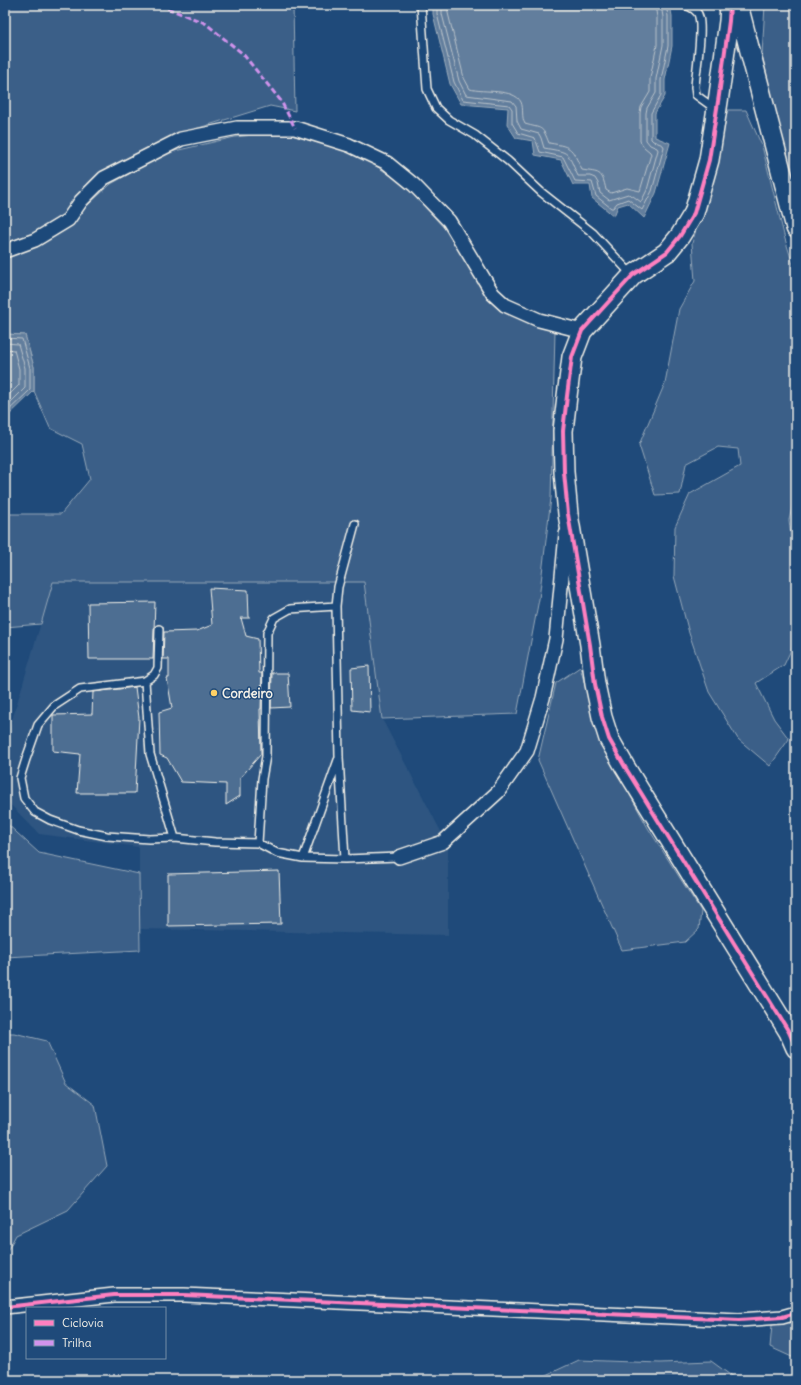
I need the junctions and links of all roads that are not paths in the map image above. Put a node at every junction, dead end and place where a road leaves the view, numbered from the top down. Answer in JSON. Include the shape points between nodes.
{"nodes":[{"id":1,"x":422,"y":5,"type":"edge"},
{"id":2,"x":685,"y":5,"type":"edge"},
{"id":3,"x":730,"y":5,"type":"edge"},
{"id":4,"x":738,"y":5,"type":"edge"},
{"id":5,"x":716,"y":110,"type":"junction"},
{"id":6,"x":796,"y":228,"type":"edge"},
{"id":7,"x":5,"y":251,"type":"edge"},
{"id":8,"x":633,"y":275,"type":"junction"},
{"id":9,"x":582,"y":331,"type":"junction"},
{"id":10,"x":568,"y":514,"type":"junction"},
{"id":11,"x":355,"y":524,"type":"dead end"},
{"id":12,"x":336,"y":606,"type":"junction"},
{"id":13,"x":159,"y":629,"type":"dead end"},
{"id":14,"x":145,"y":681,"type":"junction"},
{"id":15,"x":339,"y":757,"type":"junction"},
{"id":16,"x":175,"y":838,"type":"junction"},
{"id":17,"x":258,"y":843,"type":"junction"},
{"id":18,"x":399,"y":857,"type":"joint"},
{"id":19,"x":303,"y":858,"type":"junction"},
{"id":20,"x":345,"y":859,"type":"junction"},
{"id":21,"x":796,"y":1048,"type":"edge"},
{"id":22,"x":5,"y":1307,"type":"edge"},
{"id":23,"x":796,"y":1313,"type":"edge"}],
"edges":[{"from":1,"to":8,"type":"lane","via":[[427,89],[436,108],[449,120],[476,135],[593,234]]},
{"from":2,"to":5,"type":"lane","via":[[691,7],[699,16],[700,32],[694,87],[696,95]]},
{"from":3,"to":5,"type":"street","via":[[730,21]]},
{"from":4,"to":6,"type":"street"},
{"from":5,"to":8,"type":"street","via":[[709,160],[694,213],[680,236],[666,252]]},
{"from":7,"to":9,"type":"street","via":[[35,240],[68,220],[81,201],[104,178],[181,140],[237,128],[295,128],[349,145],[386,163],[414,185],[449,221],[493,294],[505,305],[539,320]]},
{"from":8,"to":9,"type":"street"},
{"from":9,"to":10,"type":"street","via":[[572,357],[563,431]]},
{"from":10,"to":18,"type":"street","via":[[556,639],[544,698],[527,751],[498,792],[443,842]]},
{"from":10,"to":21,"type":"street","via":[[595,684],[609,739]]},
{"from":11,"to":12,"type":"lane","via":[[338,586]]},
{"from":12,"to":15,"type":"lane"},
{"from":12,"to":17,"type":"lane","via":[[290,609],[274,618],[267,633],[266,756]]},
{"from":13,"to":14,"type":"lane","via":[[158,668],[154,675]]},
{"from":14,"to":16,"type":"lane","via":[[150,754]]},
{"from":14,"to":16,"type":"lane","via":[[80,689],[54,706],[38,725],[20,778],[24,798],[35,812],[50,820],[78,830],[114,836]]},
{"from":15,"to":19,"type":"lane"},
{"from":15,"to":20,"type":"lane"},
{"from":16,"to":17,"type":"lane"},
{"from":17,"to":19,"type":"lane","via":[[277,853]]},
{"from":18,"to":20,"type":"lane"},
{"from":19,"to":20,"type":"lane"},
{"from":22,"to":23,"type":"street","via":[[114,1295],[184,1295],[739,1320],[782,1317]]}]}
